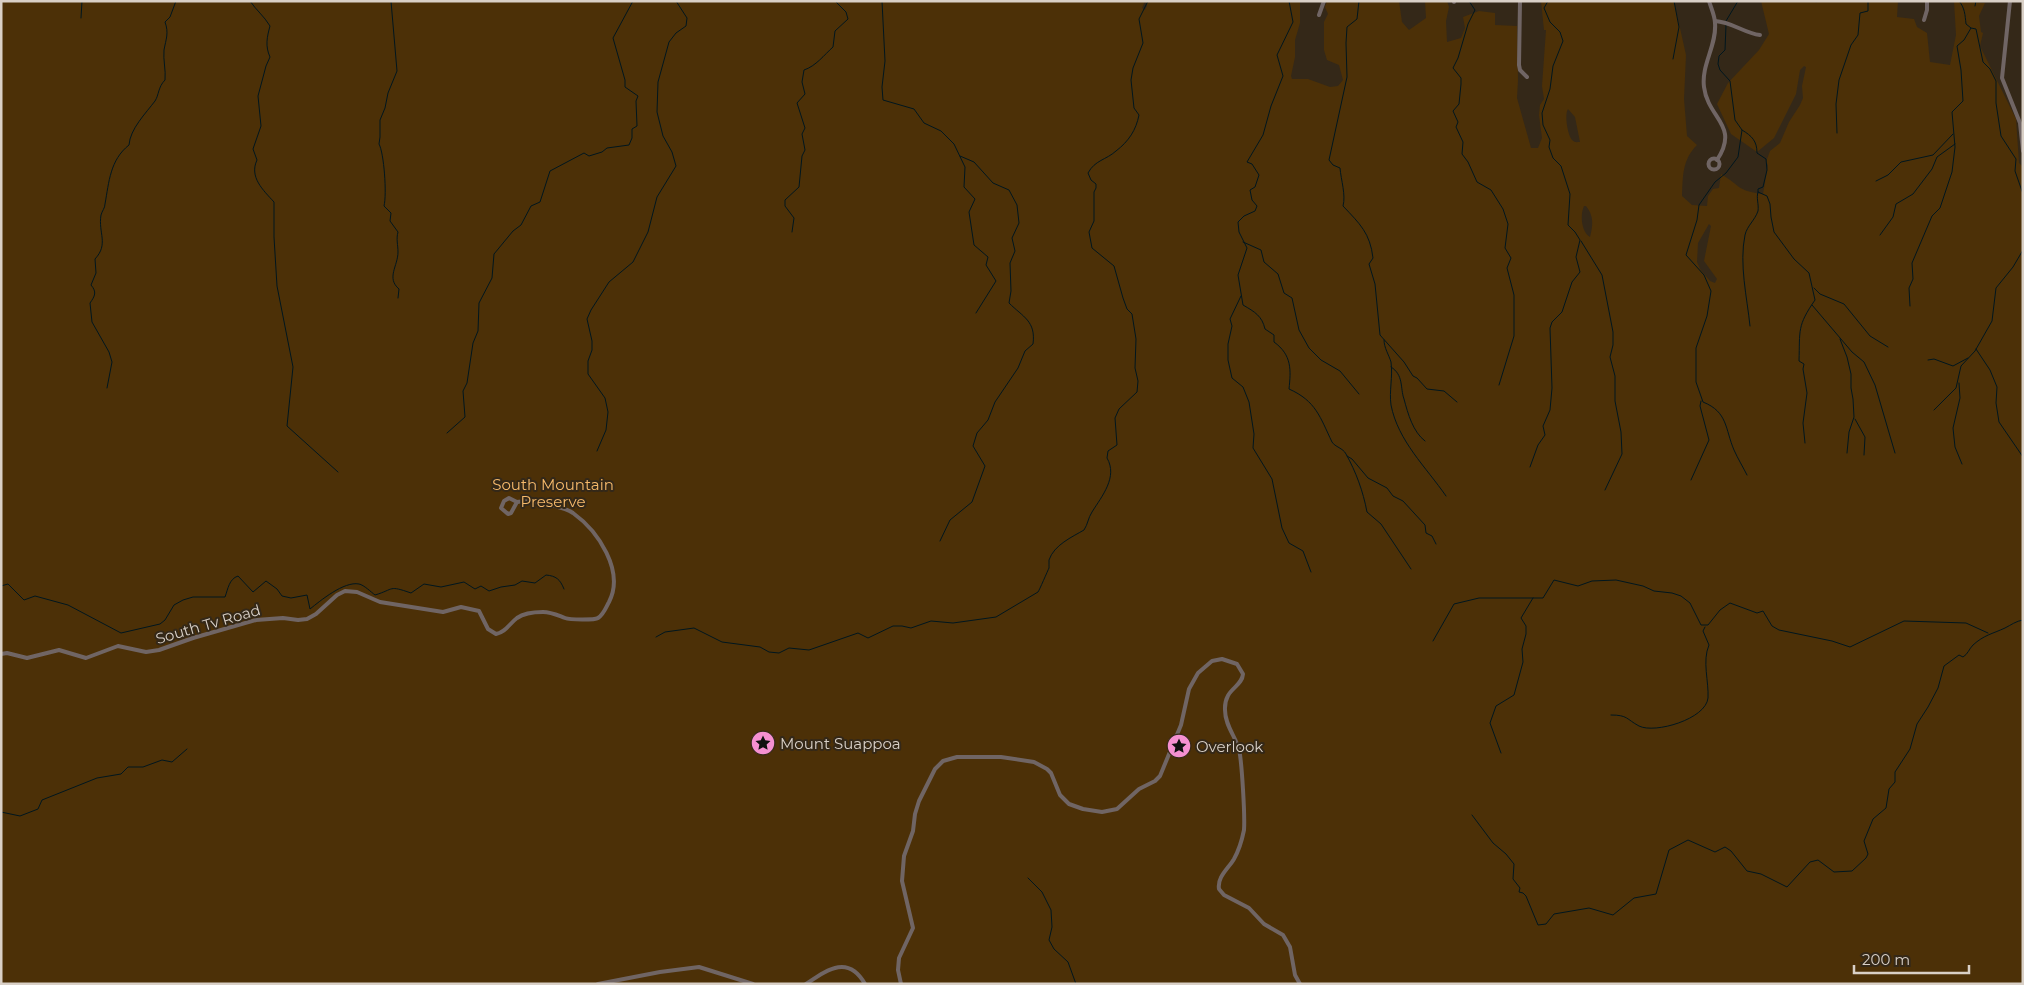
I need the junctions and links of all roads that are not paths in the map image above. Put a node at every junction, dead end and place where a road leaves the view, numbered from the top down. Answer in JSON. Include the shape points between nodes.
{"nodes":[{"id":1,"x":1324,"y":1,"type":"edge"},
{"id":2,"x":1520,"y":1,"type":"edge"},
{"id":3,"x":1709,"y":1,"type":"edge"},
{"id":4,"x":1927,"y":1,"type":"edge"},
{"id":5,"x":2010,"y":1,"type":"edge"},
{"id":6,"x":1319,"y":15,"type":"dead end"},
{"id":7,"x":1924,"y":20,"type":"dead end"},
{"id":8,"x":1716,"y":21,"type":"junction"},
{"id":9,"x":1760,"y":34,"type":"dead end"},
{"id":10,"x":1527,"y":77,"type":"dead end"},
{"id":11,"x":2023,"y":151,"type":"edge"},
{"id":12,"x":1717,"y":160,"type":"dead end"},
{"id":13,"x":518,"y":502,"type":"junction"},
{"id":14,"x":1,"y":654,"type":"edge"},
{"id":15,"x":598,"y":984,"type":"edge"},
{"id":16,"x":753,"y":984,"type":"edge"},
{"id":17,"x":806,"y":984,"type":"edge"},
{"id":18,"x":865,"y":984,"type":"edge"},
{"id":19,"x":901,"y":984,"type":"edge"},
{"id":20,"x":1300,"y":984,"type":"edge"}],
"edges":[{"from":1,"to":6,"type":"street"},
{"from":2,"to":10,"type":"street","via":[[1519,65]]},
{"from":3,"to":8,"type":"street"},
{"from":4,"to":7,"type":"street"},
{"from":5,"to":11,"type":"street","via":[[2002,78],[2020,123]]},
{"from":8,"to":9,"type":"street","via":[[1749,34]]},
{"from":8,"to":12,"type":"street","via":[[1703,81],[1707,100],[1726,137]]},
{"from":13,"to":13,"type":"street","name":"South Tv Road","via":[[506,499],[502,509],[510,513]]},
{"from":13,"to":14,"type":"street","name":"South Tv Road","via":[[524,500],[567,510],[599,539],[614,580],[611,598],[599,618],[569,619],[534,612],[518,617],[506,630],[496,634],[488,629],[479,611],[472,608],[443,612],[380,602],[346,591],[307,619],[256,620],[159,650],[146,652],[118,646],[86,658],[59,650],[27,658]]},
{"from":15,"to":16,"type":"street","via":[[699,967]]},
{"from":17,"to":18,"type":"street","via":[[839,966],[855,972]]},
{"from":19,"to":20,"type":"street","via":[[899,958],[913,928],[902,878],[904,856],[917,806],[937,766],[956,757],[1026,760],[1047,769],[1068,804],[1102,812],[1117,809],[1160,776],[1181,726],[1193,680],[1210,663],[1222,659],[1236,664],[1243,674],[1241,681],[1228,694],[1224,709],[1239,751],[1244,823],[1239,850],[1220,878],[1219,889],[1283,935],[1290,947]]}]}
